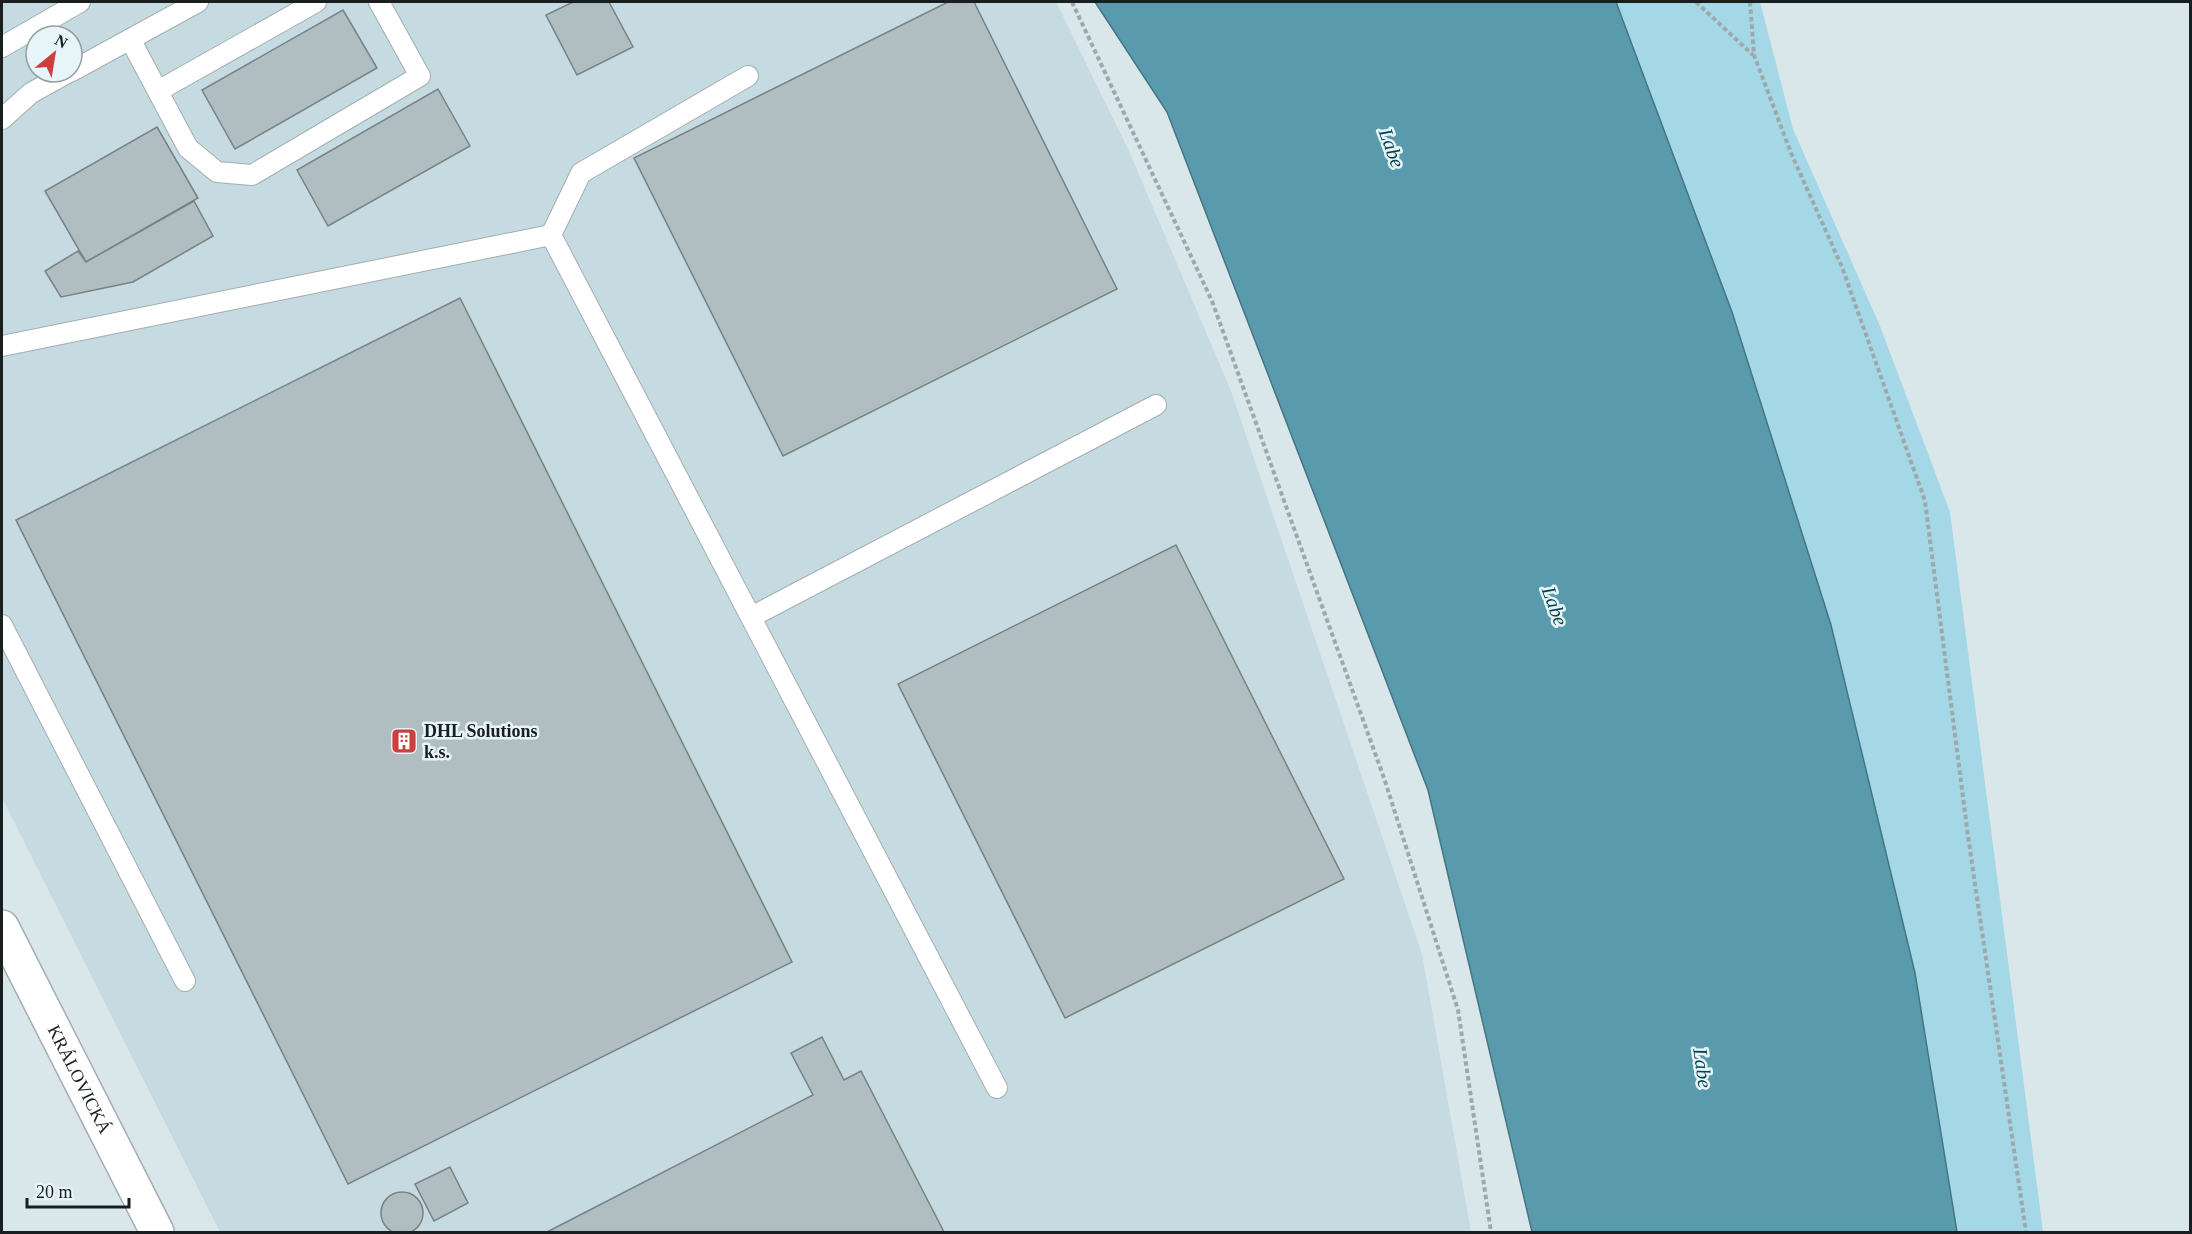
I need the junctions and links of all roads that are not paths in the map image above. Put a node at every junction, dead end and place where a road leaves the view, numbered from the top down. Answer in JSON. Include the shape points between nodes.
{"nodes":[{"id":1,"x":80,"y":2,"type":"edge"},
{"id":2,"x":198,"y":2,"type":"edge"},
{"id":3,"x":316,"y":2,"type":"edge"},
{"id":4,"x":379,"y":2,"type":"edge"},
{"id":5,"x":130,"y":39,"type":"junction"},
{"id":6,"x":2,"y":47,"type":"edge"},
{"id":7,"x":84,"y":64,"type":"edge"},
{"id":8,"x":748,"y":76,"type":"dead end"},
{"id":9,"x":47,"y":84,"type":"edge"},
{"id":10,"x":158,"y":91,"type":"junction"},
{"id":11,"x":2,"y":119,"type":"edge"},
{"id":12,"x":551,"y":235,"type":"junction"},
{"id":13,"x":2,"y":346,"type":"edge"},
{"id":14,"x":1156,"y":405,"type":"dead end"},
{"id":15,"x":751,"y":617,"type":"junction"},
{"id":16,"x":2,"y":625,"type":"edge"},
{"id":17,"x":2,"y":927,"type":"edge"},
{"id":18,"x":185,"y":981,"type":"dead end"},
{"id":19,"x":997,"y":1088,"type":"dead end"},
{"id":20,"x":157,"y":1233,"type":"edge"}],
"edges":[{"from":1,"to":6,"type":"lane"},
{"from":2,"to":5,"type":"lane"},
{"from":3,"to":10,"type":"lane"},
{"from":4,"to":10,"type":"lane","via":[[420,76],[252,175],[217,172],[188,148]]},
{"from":5,"to":7,"type":"lane"},
{"from":5,"to":10,"type":"lane"},
{"from":8,"to":12,"type":"lane","via":[[580,173]]},
{"from":9,"to":11,"type":"lane"},
{"from":12,"to":13,"type":"lane"},
{"from":12,"to":15,"type":"lane"},
{"from":14,"to":15,"type":"lane"},
{"from":15,"to":19,"type":"lane"},
{"from":16,"to":18,"type":"lane"},
{"from":17,"to":20,"type":"main road","name":"KRÁLOVICKÁ"}]}
